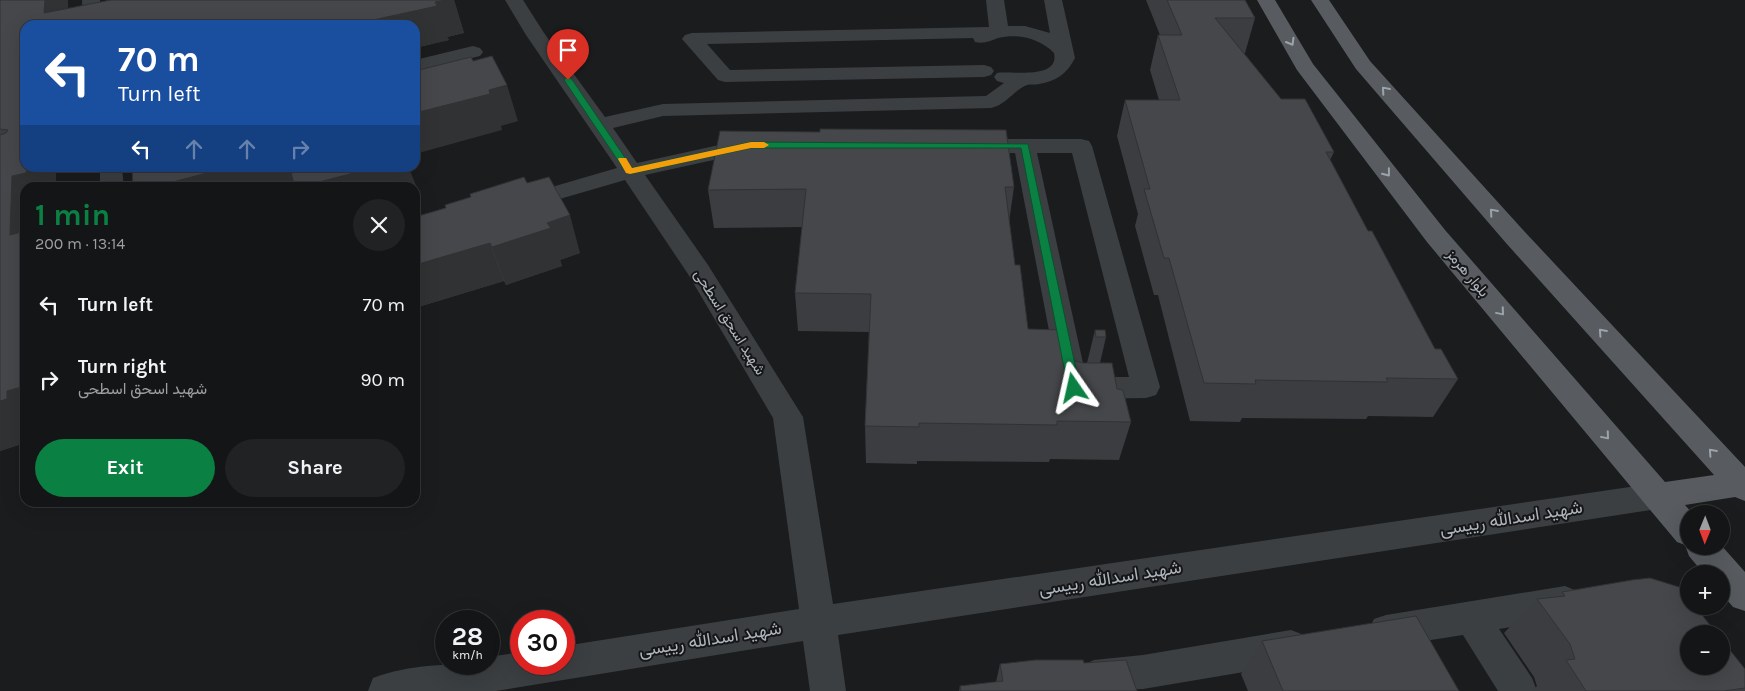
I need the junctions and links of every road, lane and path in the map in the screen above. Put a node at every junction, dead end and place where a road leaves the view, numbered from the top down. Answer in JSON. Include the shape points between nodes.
{"nodes":[{"id":1,"x":91,"y":0,"type":"edge"},
{"id":2,"x":514,"y":0,"type":"edge"},
{"id":3,"x":995,"y":0,"type":"edge"},
{"id":4,"x":1053,"y":0,"type":"edge"},
{"id":5,"x":1266,"y":0,"type":"edge"},
{"id":6,"x":1320,"y":0,"type":"edge"},
{"id":7,"x":92,"y":20,"type":"edge"},
{"id":8,"x":999,"y":32,"type":"junction"},
{"id":9,"x":1063,"y":51,"type":"junction"},
{"id":10,"x":473,"y":52,"type":"dead end"},
{"id":11,"x":420,"y":65,"type":"edge"},
{"id":12,"x":984,"y":71,"type":"junction"},
{"id":13,"x":1022,"y":80,"type":"junction"},
{"id":14,"x":600,"y":125,"type":"junction"},
{"id":15,"x":771,"y":145,"type":"edge"},
{"id":16,"x":947,"y":146,"type":"edge"},
{"id":17,"x":1025,"y":146,"type":"junction"},
{"id":18,"x":630,"y":171,"type":"junction"},
{"id":19,"x":499,"y":210,"type":"edge"},
{"id":20,"x":1744,"y":485,"type":"edge"},
{"id":21,"x":1657,"y":496,"type":"junction"},
{"id":22,"x":1680,"y":522,"type":"edge"},
{"id":23,"x":1709,"y":555,"type":"edge"},
{"id":24,"x":1598,"y":596,"type":"edge"},
{"id":25,"x":1745,"y":596,"type":"edge"},
{"id":26,"x":1471,"y":617,"type":"junction"},
{"id":27,"x":819,"y":622,"type":"junction"},
{"id":28,"x":575,"y":660,"type":"edge"},
{"id":29,"x":510,"y":671,"type":"edge"},
{"id":30,"x":1063,"y":682,"type":"edge"},
{"id":31,"x":1146,"y":682,"type":"edge"},
{"id":32,"x":386,"y":691,"type":"edge"},
{"id":33,"x":828,"y":691,"type":"edge"},
{"id":34,"x":1519,"y":691,"type":"edge"}],
"edges":[{"from":1,"to":7,"type":"street"},
{"from":2,"to":14,"type":"street","name":"شهید اسحق اسطحی"},
{"from":3,"to":8,"type":"street"},
{"from":4,"to":9,"type":"street"},
{"from":5,"to":21,"type":"main road","name":"بلوار هرمز","one_way":true,"via":[[1304,66],[1436,236]]},
{"from":20,"to":6,"type":"main road","one_way":true,"via":[[1363,65]]},
{"from":8,"to":9,"type":"street","via":[[1038,34],[1058,44]]},
{"from":8,"to":12,"type":"street","via":[[978,39],[972,45],[971,58]]},
{"from":8,"to":12,"type":"street","via":[[692,39],[725,76]]},
{"from":9,"to":13,"type":"street","via":[[1065,58],[1058,71]]},
{"from":10,"to":11,"type":"street"},
{"from":12,"to":13,"type":"street"},
{"from":13,"to":14,"type":"street","via":[[991,102],[664,110]]},
{"from":14,"to":18,"type":"street","name":"شهید اسحق اسطحی"},
{"from":15,"to":18,"type":"street","via":[[751,145]]},
{"from":16,"to":17,"type":"street"},
{"from":17,"to":17,"type":"street","via":[[1081,146],[1146,387],[1074,388]]},
{"from":18,"to":19,"type":"street"},
{"from":18,"to":27,"type":"street","name":"شهید اسحق اسطحی","via":[[699,271],[788,416]]},
{"from":20,"to":21,"type":"main road"},
{"from":21,"to":22,"type":"main road","name":"بلوار هرمز"},
{"from":21,"to":27,"type":"street","name":"شهید اسدالله رییسی"},
{"from":23,"to":25,"type":"main road"},
{"from":24,"to":26,"type":"street"},
{"from":26,"to":31,"type":"street","via":[[1341,639]]},
{"from":26,"to":34,"type":"street"},
{"from":27,"to":28,"type":"street","name":"شهید اسدالله رییسی"},
{"from":27,"to":33,"type":"street","name":"شهید اسحق اسطحی"},
{"from":29,"to":32,"type":"street"},
{"from":30,"to":31,"type":"street"}]}
